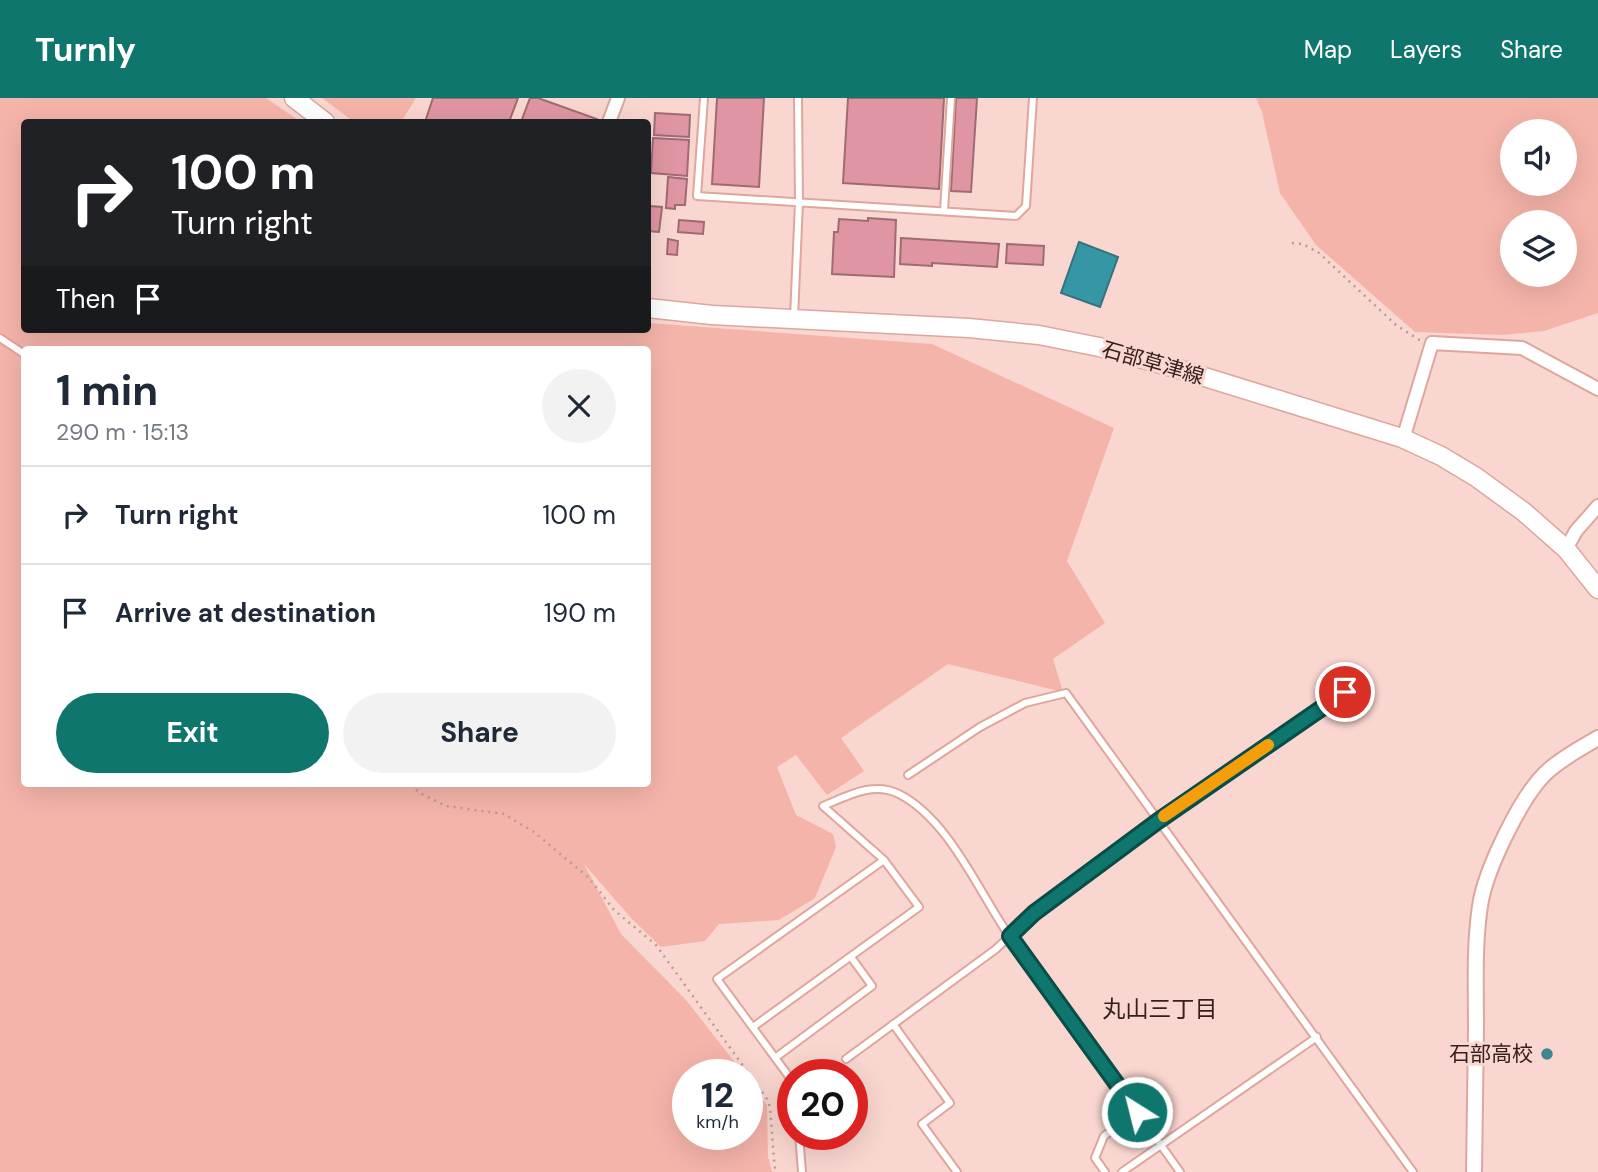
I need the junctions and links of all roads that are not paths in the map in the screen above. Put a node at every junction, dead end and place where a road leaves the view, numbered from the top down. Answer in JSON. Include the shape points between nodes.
{"nodes":[{"id":1,"x":294,"y":98,"type":"edge"},
{"id":2,"x":618,"y":98,"type":"edge"},
{"id":3,"x":704,"y":98,"type":"edge"},
{"id":4,"x":798,"y":98,"type":"edge"},
{"id":5,"x":951,"y":98,"type":"edge"},
{"id":6,"x":1033,"y":98,"type":"edge"},
{"id":7,"x":322,"y":119,"type":"edge"},
{"id":8,"x":610,"y":119,"type":"edge"},
{"id":9,"x":799,"y":202,"type":"junction"},
{"id":10,"x":944,"y":211,"type":"junction"},
{"id":11,"x":651,"y":308,"type":"edge"},
{"id":12,"x":794,"y":320,"type":"junction"},
{"id":13,"x":0,"y":338,"type":"edge"},
{"id":14,"x":21,"y":352,"type":"edge"},
{"id":15,"x":1598,"y":389,"type":"edge"},
{"id":16,"x":1403,"y":439,"type":"junction"},
{"id":17,"x":1598,"y":506,"type":"edge"},
{"id":18,"x":1566,"y":549,"type":"junction"},
{"id":19,"x":1598,"y":589,"type":"edge"},
{"id":20,"x":1345,"y":692,"type":"dead end"},
{"id":21,"x":1598,"y":738,"type":"edge"},
{"id":22,"x":908,"y":775,"type":"dead end"},
{"id":23,"x":1158,"y":821,"type":"junction"},
{"id":24,"x":884,"y":860,"type":"junction"},
{"id":25,"x":1010,"y":936,"type":"junction"},
{"id":26,"x":850,"y":957,"type":"junction"},
{"id":27,"x":893,"y":1024,"type":"junction"},
{"id":28,"x":753,"y":1027,"type":"junction"},
{"id":29,"x":1317,"y":1037,"type":"junction"},
{"id":30,"x":775,"y":1058,"type":"junction"},
{"id":31,"x":846,"y":1059,"type":"dead end"},
{"id":32,"x":777,"y":1061,"type":"edge"},
{"id":33,"x":1137,"y":1112,"type":"junction"},
{"id":34,"x":1160,"y":1144,"type":"junction"},
{"id":35,"x":800,"y":1150,"type":"edge"},
{"id":36,"x":802,"y":1172,"type":"edge"},
{"id":37,"x":957,"y":1172,"type":"edge"},
{"id":38,"x":1105,"y":1172,"type":"edge"},
{"id":39,"x":1122,"y":1172,"type":"edge"},
{"id":40,"x":1180,"y":1172,"type":"edge"},
{"id":41,"x":1413,"y":1172,"type":"edge"},
{"id":42,"x":1474,"y":1172,"type":"edge"}],
"edges":[{"from":1,"to":7,"type":"main road"},
{"from":2,"to":8,"type":"street"},
{"from":3,"to":9,"type":"lane","via":[[697,195]]},
{"from":4,"to":9,"type":"lane"},
{"from":5,"to":10,"type":"lane"},
{"from":6,"to":10,"type":"lane","via":[[1026,206],[1016,216]]},
{"from":9,"to":10,"type":"lane"},
{"from":9,"to":12,"type":"lane"},
{"from":11,"to":12,"type":"main road","name":"石部草津線"},
{"from":12,"to":16,"type":"main road","name":"石部草津線","via":[[1039,335],[1182,370]]},
{"from":13,"to":14,"type":"lane"},
{"from":15,"to":16,"type":"street","via":[[1522,348],[1432,343]]},
{"from":16,"to":18,"type":"main road","name":"石部草津線","via":[[1476,477]]},
{"from":17,"to":18,"type":"street"},
{"from":18,"to":19,"type":"main road","name":"石部草津線"},
{"from":20,"to":23,"type":"lane"},
{"from":21,"to":42,"type":"street","via":[[1565,758],[1534,786],[1485,885],[1476,951]]},
{"from":22,"to":23,"type":"lane","via":[[1025,703],[1066,693]]},
{"from":23,"to":25,"type":"lane"},
{"from":23,"to":29,"type":"lane"},
{"from":24,"to":25,"type":"lane","via":[[823,806],[867,788],[898,793],[929,816],[974,876]]},
{"from":24,"to":26,"type":"lane","via":[[919,907]]},
{"from":24,"to":28,"type":"lane","via":[[717,979]]},
{"from":25,"to":27,"type":"lane"},
{"from":25,"to":33,"type":"lane"},
{"from":26,"to":28,"type":"lane"},
{"from":26,"to":30,"type":"lane","via":[[872,986]]},
{"from":27,"to":31,"type":"lane"},
{"from":27,"to":37,"type":"lane","via":[[950,1104],[922,1124]]},
{"from":28,"to":30,"type":"lane"},
{"from":29,"to":34,"type":"lane"},
{"from":29,"to":41,"type":"lane"},
{"from":30,"to":32,"type":"lane"},
{"from":33,"to":34,"type":"lane"},
{"from":33,"to":38,"type":"lane","via":[[1104,1136],[1095,1158]]},
{"from":34,"to":39,"type":"lane"},
{"from":34,"to":40,"type":"lane"},
{"from":35,"to":36,"type":"lane"}]}
